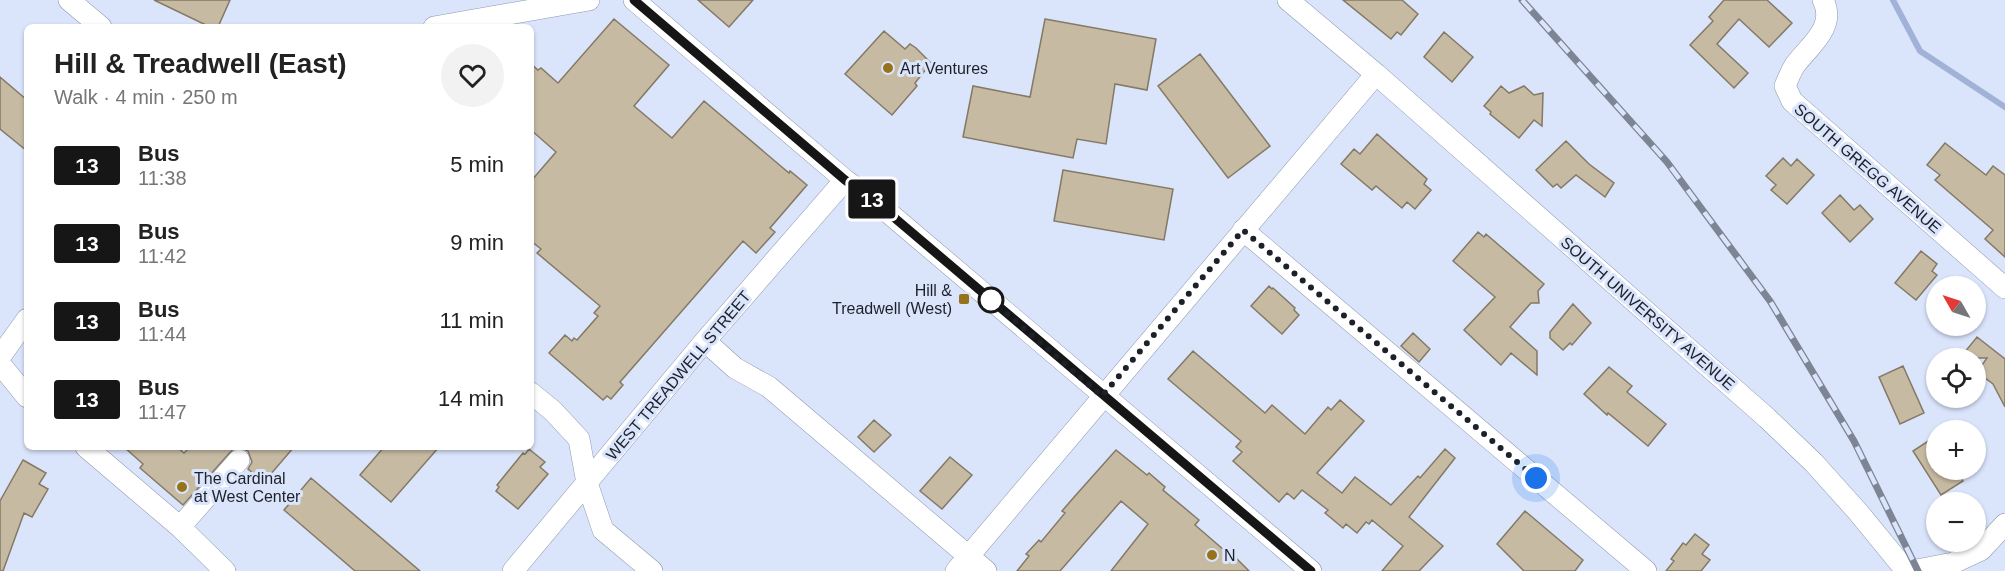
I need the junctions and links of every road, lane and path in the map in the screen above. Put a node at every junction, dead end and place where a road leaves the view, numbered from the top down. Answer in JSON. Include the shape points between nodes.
{"nodes":[{"id":1,"x":69,"y":0,"type":"edge"},
{"id":2,"x":589,"y":0,"type":"edge"},
{"id":3,"x":634,"y":0,"type":"edge"},
{"id":4,"x":1288,"y":0,"type":"edge"},
{"id":5,"x":1824,"y":0,"type":"edge"},
{"id":6,"x":97,"y":24,"type":"edge"},
{"id":7,"x":451,"y":24,"type":"edge"},
{"id":8,"x":1376,"y":74,"type":"junction"},
{"id":9,"x":845,"y":180,"type":"junction"},
{"id":10,"x":1243,"y":230,"type":"junction"},
{"id":11,"x":2005,"y":288,"type":"edge"},
{"id":12,"x":24,"y":323,"type":"edge"},
{"id":13,"x":705,"y":341,"type":"junction"},
{"id":14,"x":0,"y":357,"type":"edge"},
{"id":15,"x":0,"y":364,"type":"edge"},
{"id":16,"x":24,"y":393,"type":"edge"},
{"id":17,"x":534,"y":395,"type":"edge"},
{"id":18,"x":1102,"y":396,"type":"junction"},
{"id":19,"x":90,"y":450,"type":"edge"},
{"id":20,"x":239,"y":460,"type":"dead end"},
{"id":21,"x":587,"y":483,"type":"junction"},
{"id":22,"x":2005,"y":524,"type":"edge"},
{"id":23,"x":180,"y":526,"type":"junction"},
{"id":24,"x":962,"y":564,"type":"edge"},
{"id":25,"x":225,"y":571,"type":"edge"},
{"id":26,"x":513,"y":571,"type":"edge"},
{"id":27,"x":652,"y":571,"type":"edge"},
{"id":28,"x":986,"y":571,"type":"edge"},
{"id":29,"x":1311,"y":571,"type":"edge"},
{"id":30,"x":1646,"y":571,"type":"edge"}],
"edges":[{"from":1,"to":6,"type":"street"},
{"from":2,"to":7,"type":"street"},
{"from":3,"to":9,"type":"street"},
{"from":4,"to":8,"type":"street","name":"SOUTH UNIVERSITY AVENUE"},
{"from":5,"to":11,"type":"street","name":"SOUTH GREGG AVENUE","via":[[1826,20],[1820,38],[1794,66],[1785,86],[1792,101]]},
{"from":8,"to":10,"type":"street"},
{"from":8,"to":22,"type":"street","name":"SOUTH UNIVERSITY AVENUE","via":[[1767,418],[1814,463],[1903,567],[1917,570],[1953,563],[1981,550]]},
{"from":9,"to":13,"type":"street","name":"WEST TREADWELL STREET"},
{"from":9,"to":18,"type":"street"},
{"from":10,"to":18,"type":"street"},
{"from":10,"to":30,"type":"street"},
{"from":12,"to":14,"type":"street"},
{"from":13,"to":21,"type":"street","name":"WEST TREADWELL STREET"},
{"from":13,"to":24,"type":"street","via":[[735,368],[770,387]]},
{"from":15,"to":16,"type":"street"},
{"from":17,"to":21,"type":"street","via":[[579,439]]},
{"from":18,"to":24,"type":"street"},
{"from":18,"to":29,"type":"street"},
{"from":19,"to":23,"type":"street"},
{"from":20,"to":23,"type":"street"},
{"from":21,"to":26,"type":"street","name":"WEST TREADWELL STREET"},
{"from":21,"to":27,"type":"street","via":[[603,530]]},
{"from":23,"to":25,"type":"street"},
{"from":24,"to":28,"type":"street"}]}
